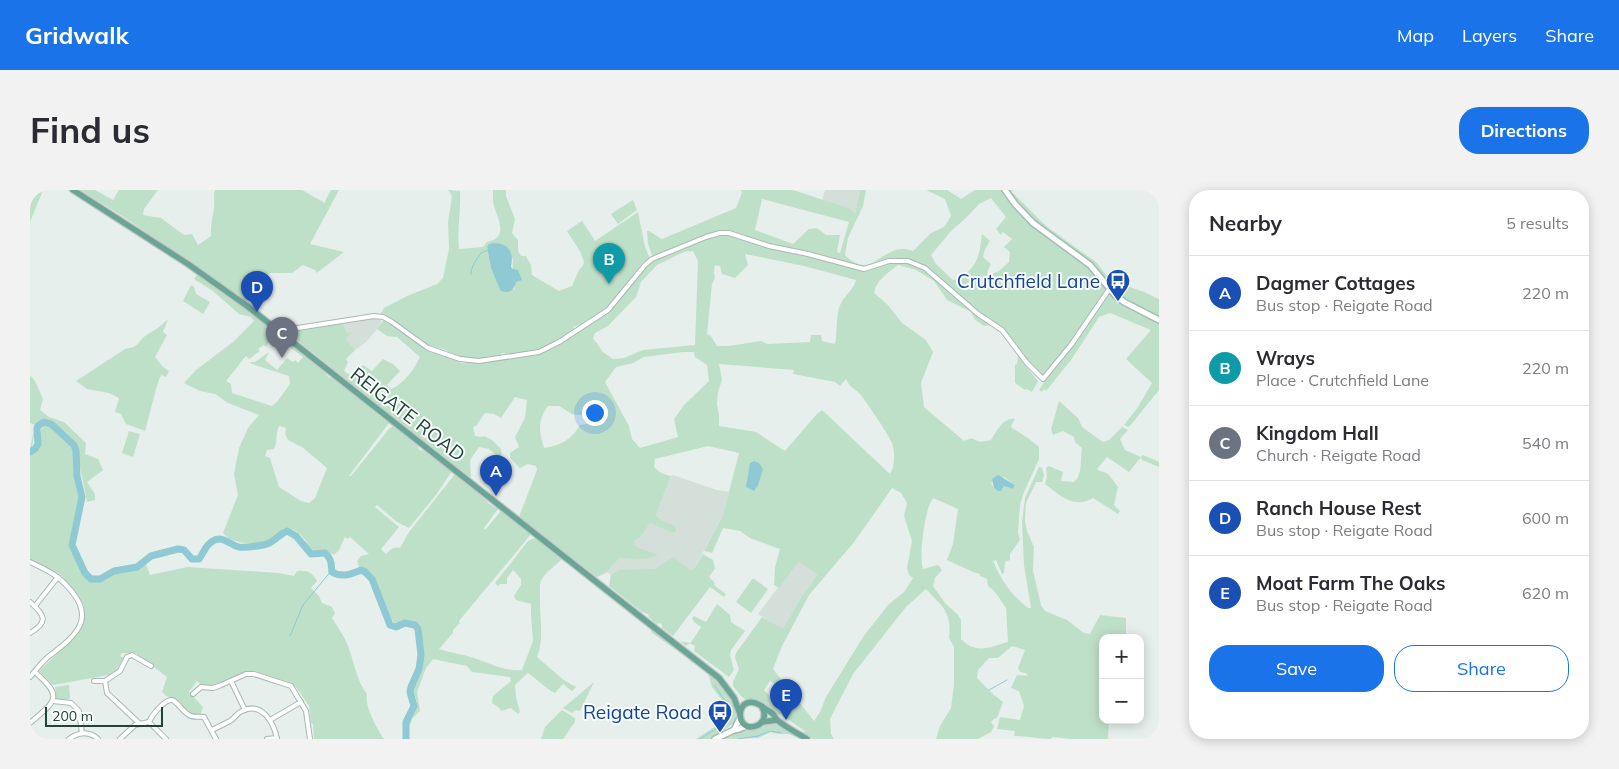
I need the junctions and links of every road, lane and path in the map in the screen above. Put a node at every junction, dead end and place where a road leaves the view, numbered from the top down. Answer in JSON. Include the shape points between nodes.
{"nodes":[{"id":1,"x":73,"y":190,"type":"edge"},
{"id":2,"x":1005,"y":190,"type":"edge"},
{"id":3,"x":1110,"y":288,"type":"junction"},
{"id":4,"x":1159,"y":320,"type":"edge"},
{"id":5,"x":281,"y":333,"type":"junction"},
{"id":6,"x":32,"y":563,"type":"edge"},
{"id":7,"x":31,"y":568,"type":"dead end"},
{"id":8,"x":58,"y":577,"type":"junction"},
{"id":9,"x":30,"y":602,"type":"edge"},
{"id":10,"x":35,"y":606,"type":"junction"},
{"id":11,"x":30,"y":633,"type":"edge"},
{"id":12,"x":122,"y":654,"type":"dead end"},
{"id":13,"x":127,"y":657,"type":"junction"},
{"id":14,"x":151,"y":666,"type":"dead end"},
{"id":15,"x":35,"y":672,"type":"junction"},
{"id":16,"x":30,"y":677,"type":"edge"},
{"id":17,"x":94,"y":681,"type":"dead end"},
{"id":18,"x":105,"y":681,"type":"junction"},
{"id":19,"x":231,"y":681,"type":"junction"},
{"id":20,"x":193,"y":694,"type":"dead end"},
{"id":21,"x":734,"y":698,"type":"junction"},
{"id":22,"x":53,"y":701,"type":"junction"},
{"id":23,"x":301,"y":702,"type":"junction"},
{"id":24,"x":746,"y":704,"type":"junction"},
{"id":25,"x":762,"y":707,"type":"junction"},
{"id":26,"x":244,"y":710,"type":"junction"},
{"id":27,"x":740,"y":716,"type":"junction"},
{"id":28,"x":270,"y":720,"type":"junction"},
{"id":29,"x":777,"y":720,"type":"junction"},
{"id":30,"x":148,"y":722,"type":"junction"},
{"id":31,"x":762,"y":722,"type":"junction"},
{"id":32,"x":30,"y":723,"type":"edge"},
{"id":33,"x":139,"y":723,"type":"junction"},
{"id":34,"x":746,"y":726,"type":"junction"},
{"id":35,"x":212,"y":730,"type":"junction"},
{"id":36,"x":734,"y":730,"type":"junction"},
{"id":37,"x":82,"y":733,"type":"junction"},
{"id":38,"x":277,"y":738,"type":"edge"},
{"id":39,"x":69,"y":739,"type":"edge"},
{"id":40,"x":98,"y":739,"type":"edge"},
{"id":41,"x":120,"y":739,"type":"edge"},
{"id":42,"x":166,"y":739,"type":"edge"},
{"id":43,"x":216,"y":739,"type":"edge"},
{"id":44,"x":267,"y":739,"type":"edge"},
{"id":45,"x":310,"y":739,"type":"edge"},
{"id":46,"x":715,"y":739,"type":"edge"},
{"id":47,"x":808,"y":739,"type":"edge"}],
"edges":[{"from":1,"to":5,"type":"main road","name":"REIGATE ROAD","via":[[225,289]]},
{"from":2,"to":3,"type":"street","via":[[1033,223],[1090,265]]},
{"from":3,"to":4,"type":"street","via":[[1124,302]]},
{"from":3,"to":5,"type":"street","via":[[1043,379],[1002,330],[924,268],[908,261],[889,261],[864,269],[729,233],[706,237],[652,259],[608,310],[539,352],[478,361],[460,359],[428,348],[392,322],[374,316]]},
{"from":5,"to":21,"type":"main road","name":"REIGATE ROAD","via":[[706,666]]},
{"from":6,"to":7,"type":"street"},
{"from":6,"to":8,"type":"street"},
{"from":8,"to":10,"type":"street"},
{"from":8,"to":15,"type":"street","via":[[81,604],[82,621]]},
{"from":9,"to":10,"type":"street"},
{"from":10,"to":11,"type":"street","via":[[43,620],[40,627]]},
{"from":12,"to":13,"type":"street"},
{"from":13,"to":14,"type":"street","via":[[132,655]]},
{"from":13,"to":18,"type":"street","via":[[120,671]]},
{"from":15,"to":16,"type":"street"},
{"from":15,"to":22,"type":"street","via":[[50,686]]},
{"from":17,"to":18,"type":"street"},
{"from":18,"to":33,"type":"street","via":[[107,694]]},
{"from":19,"to":20,"type":"street","via":[[213,688],[199,685]]},
{"from":19,"to":23,"type":"street","via":[[254,674],[290,686]]},
{"from":19,"to":26,"type":"street"},
{"from":21,"to":24,"type":"main road","name":"REIGATE ROAD"},
{"from":21,"to":27,"type":"main road","name":"REIGATE ROAD"},
{"from":22,"to":32,"type":"street"},
{"from":22,"to":37,"type":"street","via":[[71,703],[80,711]]},
{"from":23,"to":28,"type":"street"},
{"from":23,"to":45,"type":"street","via":[[306,711]]},
{"from":24,"to":25,"type":"main road","via":[[754,702]]},
{"from":24,"to":27,"type":"main road","via":[[740,710]]},
{"from":25,"to":29,"type":"main road"},
{"from":25,"to":31,"type":"main road"},
{"from":26,"to":28,"type":"street","via":[[258,710]]},
{"from":26,"to":35,"type":"street"},
{"from":27,"to":34,"type":"main road"},
{"from":27,"to":36,"type":"street"},
{"from":28,"to":38,"type":"street"},
{"from":29,"to":31,"type":"main road"},
{"from":29,"to":47,"type":"main road"},
{"from":30,"to":33,"type":"street"},
{"from":30,"to":35,"type":"street","via":[[171,700],[187,715],[204,717]]},
{"from":30,"to":42,"type":"street"},
{"from":31,"to":34,"type":"main road","via":[[755,727]]},
{"from":33,"to":41,"type":"street"},
{"from":34,"to":36,"type":"street"},
{"from":35,"to":43,"type":"street"},
{"from":36,"to":46,"type":"street"},
{"from":37,"to":39,"type":"street"},
{"from":37,"to":40,"type":"street"},
{"from":38,"to":44,"type":"street"}]}
